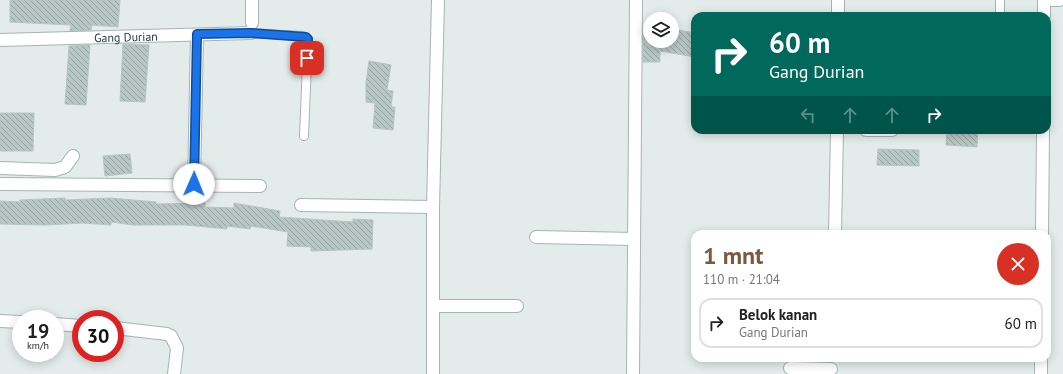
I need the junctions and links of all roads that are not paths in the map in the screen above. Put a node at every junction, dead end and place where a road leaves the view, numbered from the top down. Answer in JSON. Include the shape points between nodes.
{"nodes":[{"id":1,"x":252,"y":0,"type":"edge"},
{"id":2,"x":438,"y":0,"type":"edge"},
{"id":3,"x":636,"y":0,"type":"edge"},
{"id":4,"x":838,"y":0,"type":"edge"},
{"id":5,"x":1000,"y":0,"type":"edge"},
{"id":6,"x":1044,"y":0,"type":"edge"},
{"id":7,"x":1059,"y":0,"type":"edge"},
{"id":8,"x":838,"y":12,"type":"edge"},
{"id":9,"x":1000,"y":12,"type":"edge"},
{"id":10,"x":1044,"y":12,"type":"edge"},
{"id":11,"x":252,"y":28,"type":"junction"},
{"id":12,"x":197,"y":34,"type":"junction"},
{"id":13,"x":0,"y":40,"type":"edge"},
{"id":14,"x":837,"y":134,"type":"edge"},
{"id":15,"x":1043,"y":134,"type":"edge"},
{"id":16,"x":304,"y":136,"type":"dead end"},
{"id":17,"x":73,"y":156,"type":"dead end"},
{"id":18,"x":0,"y":168,"type":"edge"},
{"id":19,"x":0,"y":184,"type":"edge"},
{"id":20,"x":194,"y":184,"type":"junction"},
{"id":21,"x":260,"y":186,"type":"dead end"},
{"id":22,"x":301,"y":205,"type":"dead end"},
{"id":23,"x":433,"y":207,"type":"junction"},
{"id":24,"x":835,"y":230,"type":"edge"},
{"id":25,"x":1042,"y":230,"type":"edge"},
{"id":26,"x":536,"y":236,"type":"dead end"},
{"id":27,"x":634,"y":239,"type":"junction"},
{"id":28,"x":433,"y":306,"type":"junction"},
{"id":29,"x":517,"y":306,"type":"dead end"},
{"id":30,"x":0,"y":320,"type":"edge"},
{"id":31,"x":12,"y":321,"type":"edge"},
{"id":32,"x":124,"y":329,"type":"edge"},
{"id":33,"x":1041,"y":362,"type":"edge"},
{"id":34,"x":831,"y":367,"type":"edge"},
{"id":35,"x":790,"y":368,"type":"dead end"},
{"id":36,"x":174,"y":374,"type":"edge"},
{"id":37,"x":433,"y":374,"type":"edge"},
{"id":38,"x":633,"y":374,"type":"edge"},
{"id":39,"x":1041,"y":374,"type":"edge"}],
"edges":[{"from":1,"to":11,"type":"street"},
{"from":2,"to":23,"type":"street"},
{"from":3,"to":27,"type":"street"},
{"from":4,"to":8,"type":"street"},
{"from":5,"to":9,"type":"lane"},
{"from":6,"to":7,"type":"street"},
{"from":6,"to":10,"type":"street"},
{"from":11,"to":12,"type":"street","name":"Gang Durian"},
{"from":11,"to":16,"type":"lane","via":[[308,39]]},
{"from":12,"to":13,"type":"street","name":"Gang Durian"},
{"from":12,"to":20,"type":"street"},
{"from":14,"to":24,"type":"street"},
{"from":15,"to":25,"type":"street"},
{"from":17,"to":18,"type":"street","via":[[65,167],[54,170]]},
{"from":19,"to":20,"type":"street"},
{"from":20,"to":21,"type":"street"},
{"from":22,"to":23,"type":"street"},
{"from":23,"to":28,"type":"street"},
{"from":26,"to":27,"type":"street"},
{"from":27,"to":38,"type":"street"},
{"from":28,"to":29,"type":"street"},
{"from":28,"to":37,"type":"street"},
{"from":30,"to":31,"type":"street"},
{"from":32,"to":36,"type":"street","via":[[171,336],[176,348]]},
{"from":33,"to":39,"type":"street"},
{"from":34,"to":35,"type":"street"}]}
